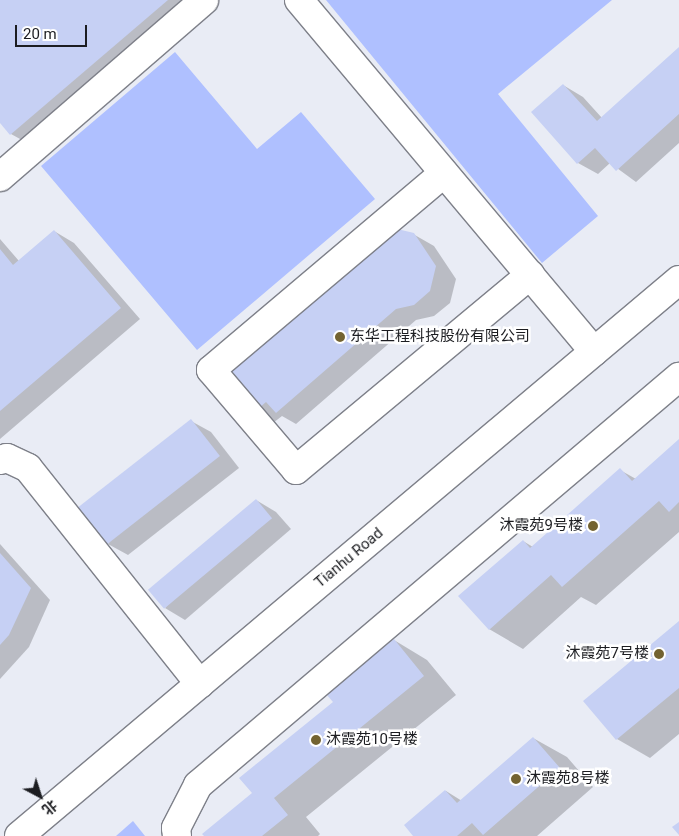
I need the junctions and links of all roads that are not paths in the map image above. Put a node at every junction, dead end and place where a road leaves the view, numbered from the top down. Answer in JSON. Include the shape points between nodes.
{"nodes":[{"id":1,"x":204,"y":0,"type":"edge"},
{"id":2,"x":299,"y":0,"type":"edge"},
{"id":3,"x":444,"y":173,"type":"junction"},
{"id":4,"x":0,"y":177,"type":"edge"},
{"id":5,"x":530,"y":275,"type":"junction"},
{"id":6,"x":679,"y":280,"type":"edge"},
{"id":7,"x":594,"y":352,"type":"junction"},
{"id":8,"x":679,"y":377,"type":"edge"},
{"id":9,"x":0,"y":460,"type":"edge"},
{"id":10,"x":200,"y":684,"type":"junction"},
{"id":11,"x":19,"y":836,"type":"edge"},
{"id":12,"x":177,"y":836,"type":"edge"}],
"edges":[{"from":1,"to":4,"type":"street"},
{"from":2,"to":3,"type":"street"},
{"from":3,"to":5,"type":"street"},
{"from":3,"to":5,"type":"street","via":[[211,370],[296,470]]},
{"from":5,"to":7,"type":"street"},
{"from":6,"to":7,"type":"street","name":"Tianhu Road"},
{"from":7,"to":10,"type":"street","name":"Tianhu Road"},
{"from":8,"to":12,"type":"street","via":[[198,785],[176,828]]},
{"from":9,"to":10,"type":"street","via":[[7,458],[28,468]]},
{"from":10,"to":11,"type":"street","name":"Tianhu Road"}]}
